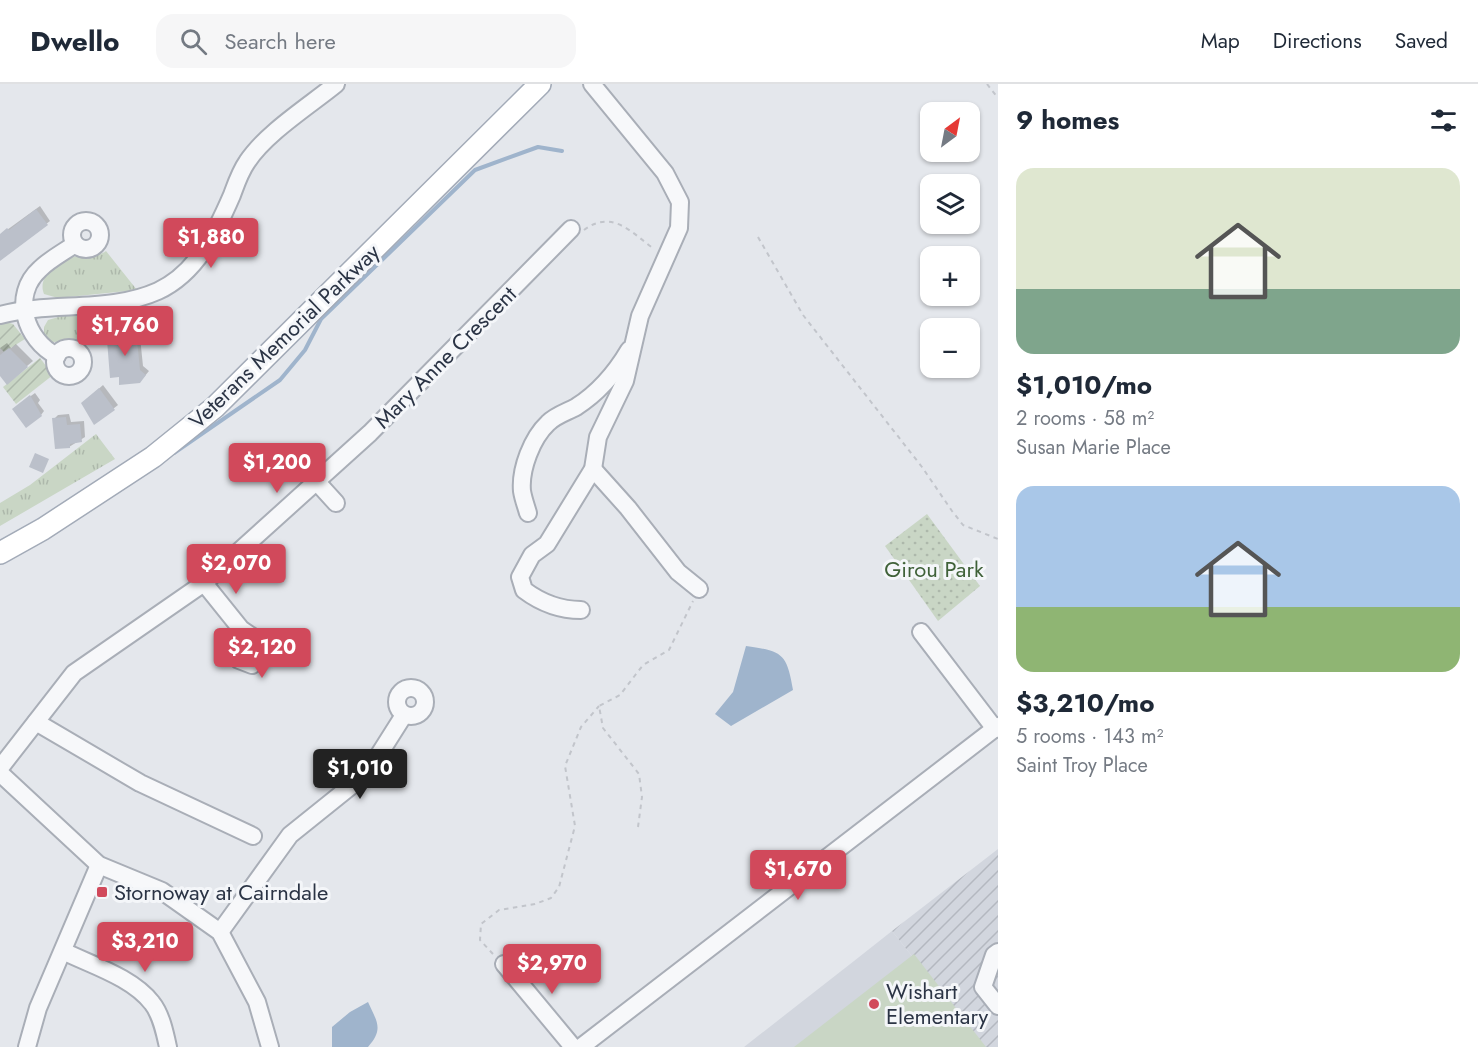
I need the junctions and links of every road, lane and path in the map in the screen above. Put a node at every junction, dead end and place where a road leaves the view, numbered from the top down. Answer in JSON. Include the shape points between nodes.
{"nodes":[{"id":1,"x":336,"y":84,"type":"edge"},
{"id":2,"x":540,"y":84,"type":"edge"},
{"id":3,"x":592,"y":84,"type":"edge"},
{"id":4,"x":987,"y":84,"type":"edge"},
{"id":5,"x":998,"y":98,"type":"edge"},
{"id":6,"x":572,"y":229,"type":"joint"},
{"id":7,"x":758,"y":237,"type":"dead end"},
{"id":8,"x":75,"y":243,"type":"dead end"},
{"id":9,"x":666,"y":258,"type":"junction"},
{"id":10,"x":24,"y":310,"type":"junction"},
{"id":11,"x":0,"y":315,"type":"edge"},
{"id":12,"x":632,"y":344,"type":"junction"},
{"id":13,"x":57,"y":356,"type":"dead end"},
{"id":14,"x":593,"y":469,"type":"junction"},
{"id":15,"x":316,"y":481,"type":"junction"},
{"id":16,"x":336,"y":503,"type":"dead end"},
{"id":17,"x":528,"y":513,"type":"dead end"},
{"id":18,"x":998,"y":539,"type":"edge"},
{"id":19,"x":0,"y":553,"type":"edge"},
{"id":20,"x":204,"y":583,"type":"junction"},
{"id":21,"x":699,"y":589,"type":"joint"},
{"id":22,"x":581,"y":610,"type":"dead end"},
{"id":23,"x":241,"y":629,"type":"dead end"},
{"id":24,"x":921,"y":632,"type":"dead end"},
{"id":25,"x":598,"y":706,"type":"junction"},
{"id":26,"x":404,"y":715,"type":"dead end"},
{"id":27,"x":36,"y":722,"type":"junction"},
{"id":28,"x":996,"y":727,"type":"edge"},
{"id":29,"x":0,"y":768,"type":"edge"},
{"id":30,"x":0,"y":773,"type":"edge"},
{"id":31,"x":638,"y":827,"type":"dead end"},
{"id":32,"x":253,"y":836,"type":"dead end"},
{"id":33,"x":99,"y":866,"type":"junction"},
{"id":34,"x":220,"y":932,"type":"junction"},
{"id":35,"x":63,"y":951,"type":"junction"},
{"id":36,"x":998,"y":952,"type":"edge"},
{"id":37,"x":504,"y":964,"type":"joint"},
{"id":38,"x":998,"y":1006,"type":"edge"},
{"id":39,"x":27,"y":1047,"type":"edge"},
{"id":40,"x":168,"y":1047,"type":"edge"},
{"id":41,"x":270,"y":1047,"type":"edge"},
{"id":42,"x":573,"y":1047,"type":"edge"},
{"id":43,"x":581,"y":1047,"type":"edge"}],
"edges":[{"from":1,"to":10,"type":"street","via":[[259,147],[246,163],[206,247],[177,279],[160,290],[124,302]]},
{"from":2,"to":19,"type":"main road","name":"Veterans Memorial Parkway","via":[[215,407],[153,457]]},
{"from":3,"to":9,"type":"street","via":[[665,173],[680,202],[679,228]]},
{"from":4,"to":5,"type":"path"},
{"from":6,"to":9,"type":"path","via":[[580,233],[601,220],[614,222]]},
{"from":6,"to":15,"type":"street","name":"Mary Anne Crescent","via":[[370,433]]},
{"from":7,"to":18,"type":"path","via":[[803,315],[963,525]]},
{"from":8,"to":10,"type":"street","via":[[33,277]]},
{"from":9,"to":12,"type":"street"},
{"from":10,"to":11,"type":"street"},
{"from":10,"to":13,"type":"street","via":[[36,342]]},
{"from":12,"to":14,"type":"street","via":[[623,387],[598,436]]},
{"from":12,"to":17,"type":"street","via":[[603,384],[579,405],[552,419],[540,433],[528,456],[523,480]]},
{"from":14,"to":21,"type":"street","via":[[678,572]]},
{"from":14,"to":22,"type":"street","via":[[547,544],[532,555],[520,577],[524,590],[540,600]]},
{"from":15,"to":16,"type":"street"},
{"from":15,"to":20,"type":"street","name":"Mary Anne Crescent"},
{"from":20,"to":23,"type":"street"},
{"from":20,"to":27,"type":"street","name":"Mary Anne Crescent","via":[[74,673]]},
{"from":21,"to":25,"type":"path","via":[[669,650],[643,665],[620,695]]},
{"from":24,"to":28,"type":"street"},
{"from":25,"to":31,"type":"path","via":[[603,728],[639,774],[642,796]]},
{"from":25,"to":37,"type":"path","via":[[581,727],[565,766],[575,826],[559,886],[551,898],[499,910],[481,924],[480,940]]},
{"from":26,"to":34,"type":"street","via":[[361,778],[290,835]]},
{"from":27,"to":29,"type":"street","name":"Mary Anne Crescent"},
{"from":27,"to":32,"type":"street","via":[[140,783]]},
{"from":28,"to":43,"type":"street"},
{"from":30,"to":33,"type":"street"},
{"from":33,"to":34,"type":"street","via":[[162,891]]},
{"from":33,"to":35,"type":"street"},
{"from":34,"to":41,"type":"street","via":[[257,1002]]},
{"from":35,"to":39,"type":"street","via":[[38,1008]]},
{"from":35,"to":40,"type":"street","via":[[132,986],[153,1003]]},
{"from":36,"to":38,"type":"street","via":[[983,987]]},
{"from":37,"to":42,"type":"street"}]}
